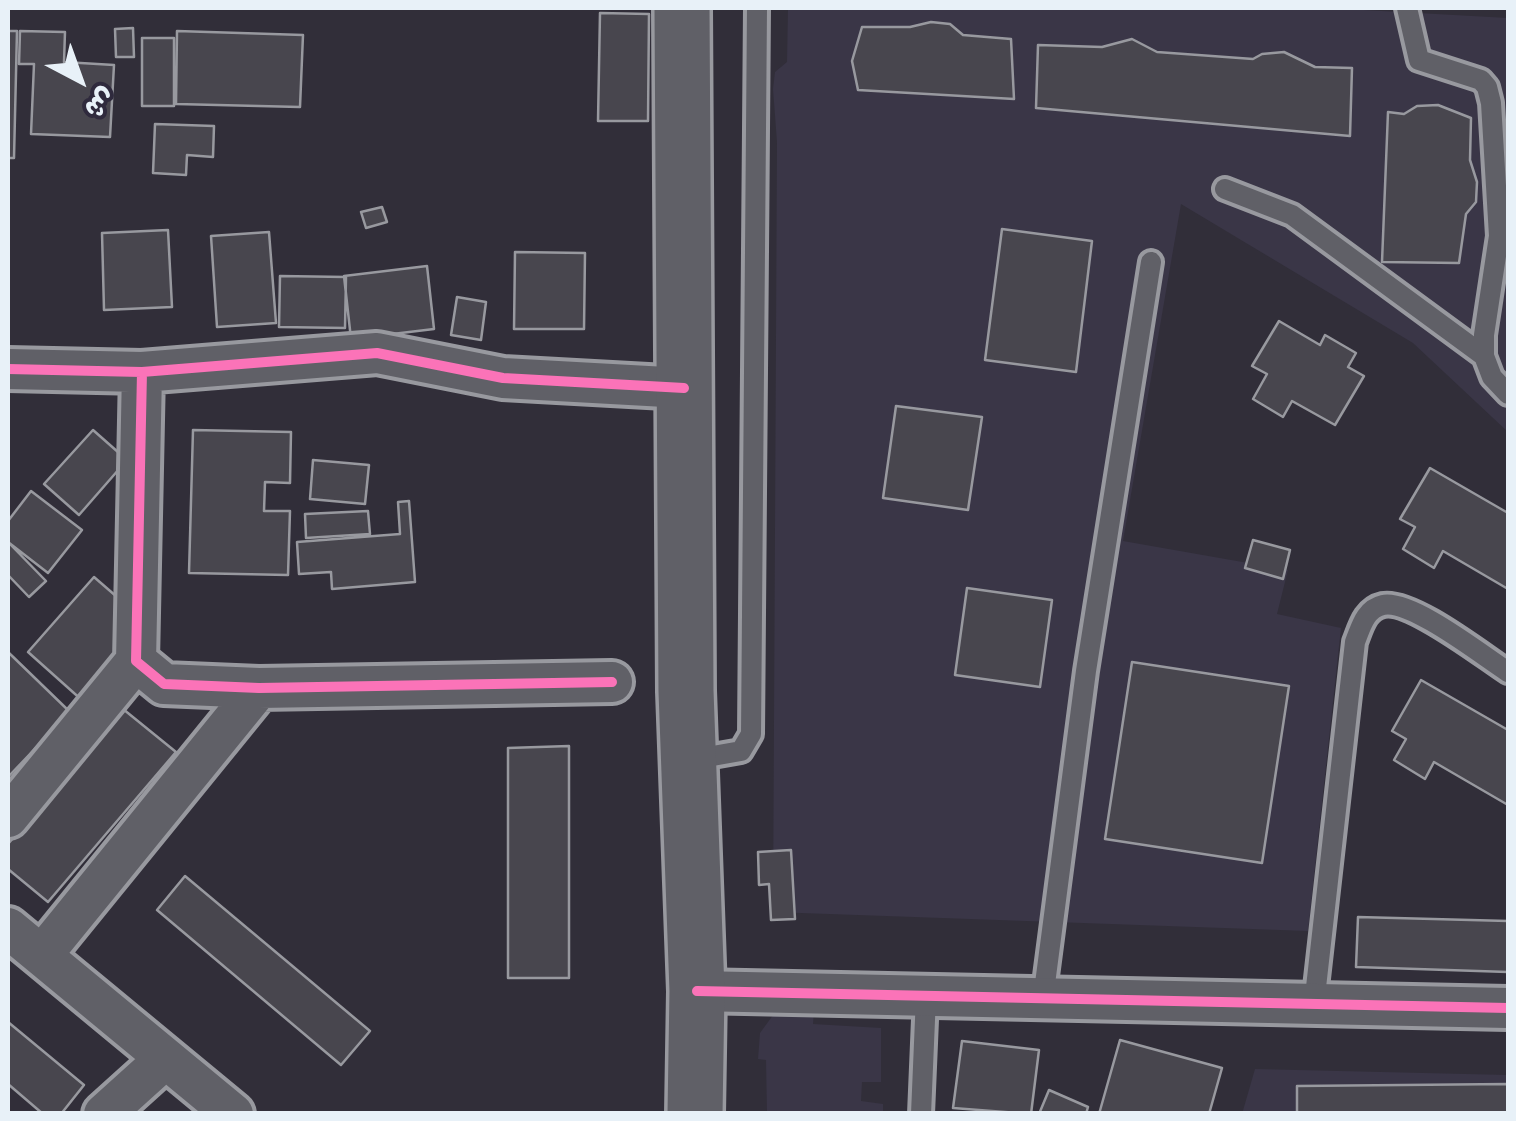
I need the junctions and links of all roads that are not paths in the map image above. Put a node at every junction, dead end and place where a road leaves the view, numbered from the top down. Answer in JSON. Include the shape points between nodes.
{"nodes":[{"id":1,"x":682,"y":8,"type":"edge"},
{"id":2,"x":757,"y":8,"type":"edge"},
{"id":3,"x":1407,"y":8,"type":"edge"},
{"id":4,"x":1225,"y":189,"type":"dead end"},
{"id":5,"x":1151,"y":262,"type":"dead end"},
{"id":6,"x":1484,"y":356,"type":"junction"},
{"id":7,"x":8,"y":369,"type":"edge"},
{"id":8,"x":142,"y":372,"type":"junction"},
{"id":9,"x":684,"y":388,"type":"junction"},
{"id":10,"x":1508,"y":394,"type":"edge"},
{"id":11,"x":136,"y":661,"type":"junction"},
{"id":12,"x":1508,"y":672,"type":"edge"},
{"id":13,"x":612,"y":682,"type":"dead end"},
{"id":14,"x":259,"y":688,"type":"junction"},
{"id":15,"x":688,"y":760,"type":"junction"},
{"id":16,"x":8,"y":818,"type":"edge"},
{"id":17,"x":8,"y":928,"type":"edge"},
{"id":18,"x":42,"y":955,"type":"junction"},
{"id":19,"x":696,"y":992,"type":"junction"},
{"id":20,"x":926,"y":996,"type":"junction"},
{"id":21,"x":1043,"y":999,"type":"junction"},
{"id":22,"x":1314,"y":1004,"type":"junction"},
{"id":23,"x":1508,"y":1008,"type":"edge"},
{"id":24,"x":166,"y":1059,"type":"junction"},
{"id":25,"x":104,"y":1114,"type":"edge"},
{"id":26,"x":233,"y":1114,"type":"edge"},
{"id":27,"x":695,"y":1114,"type":"edge"},
{"id":28,"x":921,"y":1114,"type":"edge"}],
"edges":[{"from":1,"to":9,"type":"main road"},
{"from":2,"to":15,"type":"lane","via":[[751,734],[742,751]]},
{"from":3,"to":6,"type":"lane","via":[[1419,60],[1481,80],[1491,103],[1499,236]]},
{"from":4,"to":6,"type":"lane","via":[[1292,215]]},
{"from":5,"to":21,"type":"lane","via":[[1086,671]]},
{"from":6,"to":10,"type":"lane"},
{"from":7,"to":8,"type":"street"},
{"from":8,"to":9,"type":"street","via":[[377,353],[503,378]]},
{"from":8,"to":11,"type":"street"},
{"from":9,"to":15,"type":"main road"},
{"from":11,"to":14,"type":"street","via":[[164,684]]},
{"from":11,"to":16,"type":"street"},
{"from":12,"to":22,"type":"lane","via":[[1408,608],[1384,605],[1366,614],[1355,642]]},
{"from":13,"to":14,"type":"street"},
{"from":14,"to":18,"type":"street"},
{"from":15,"to":19,"type":"main road"},
{"from":17,"to":18,"type":"street"},
{"from":18,"to":24,"type":"street"},
{"from":19,"to":20,"type":"street"},
{"from":19,"to":27,"type":"main road"},
{"from":20,"to":21,"type":"street"},
{"from":20,"to":28,"type":"lane"},
{"from":21,"to":22,"type":"street"},
{"from":22,"to":23,"type":"street"},
{"from":24,"to":25,"type":"street"},
{"from":24,"to":26,"type":"street"}]}
